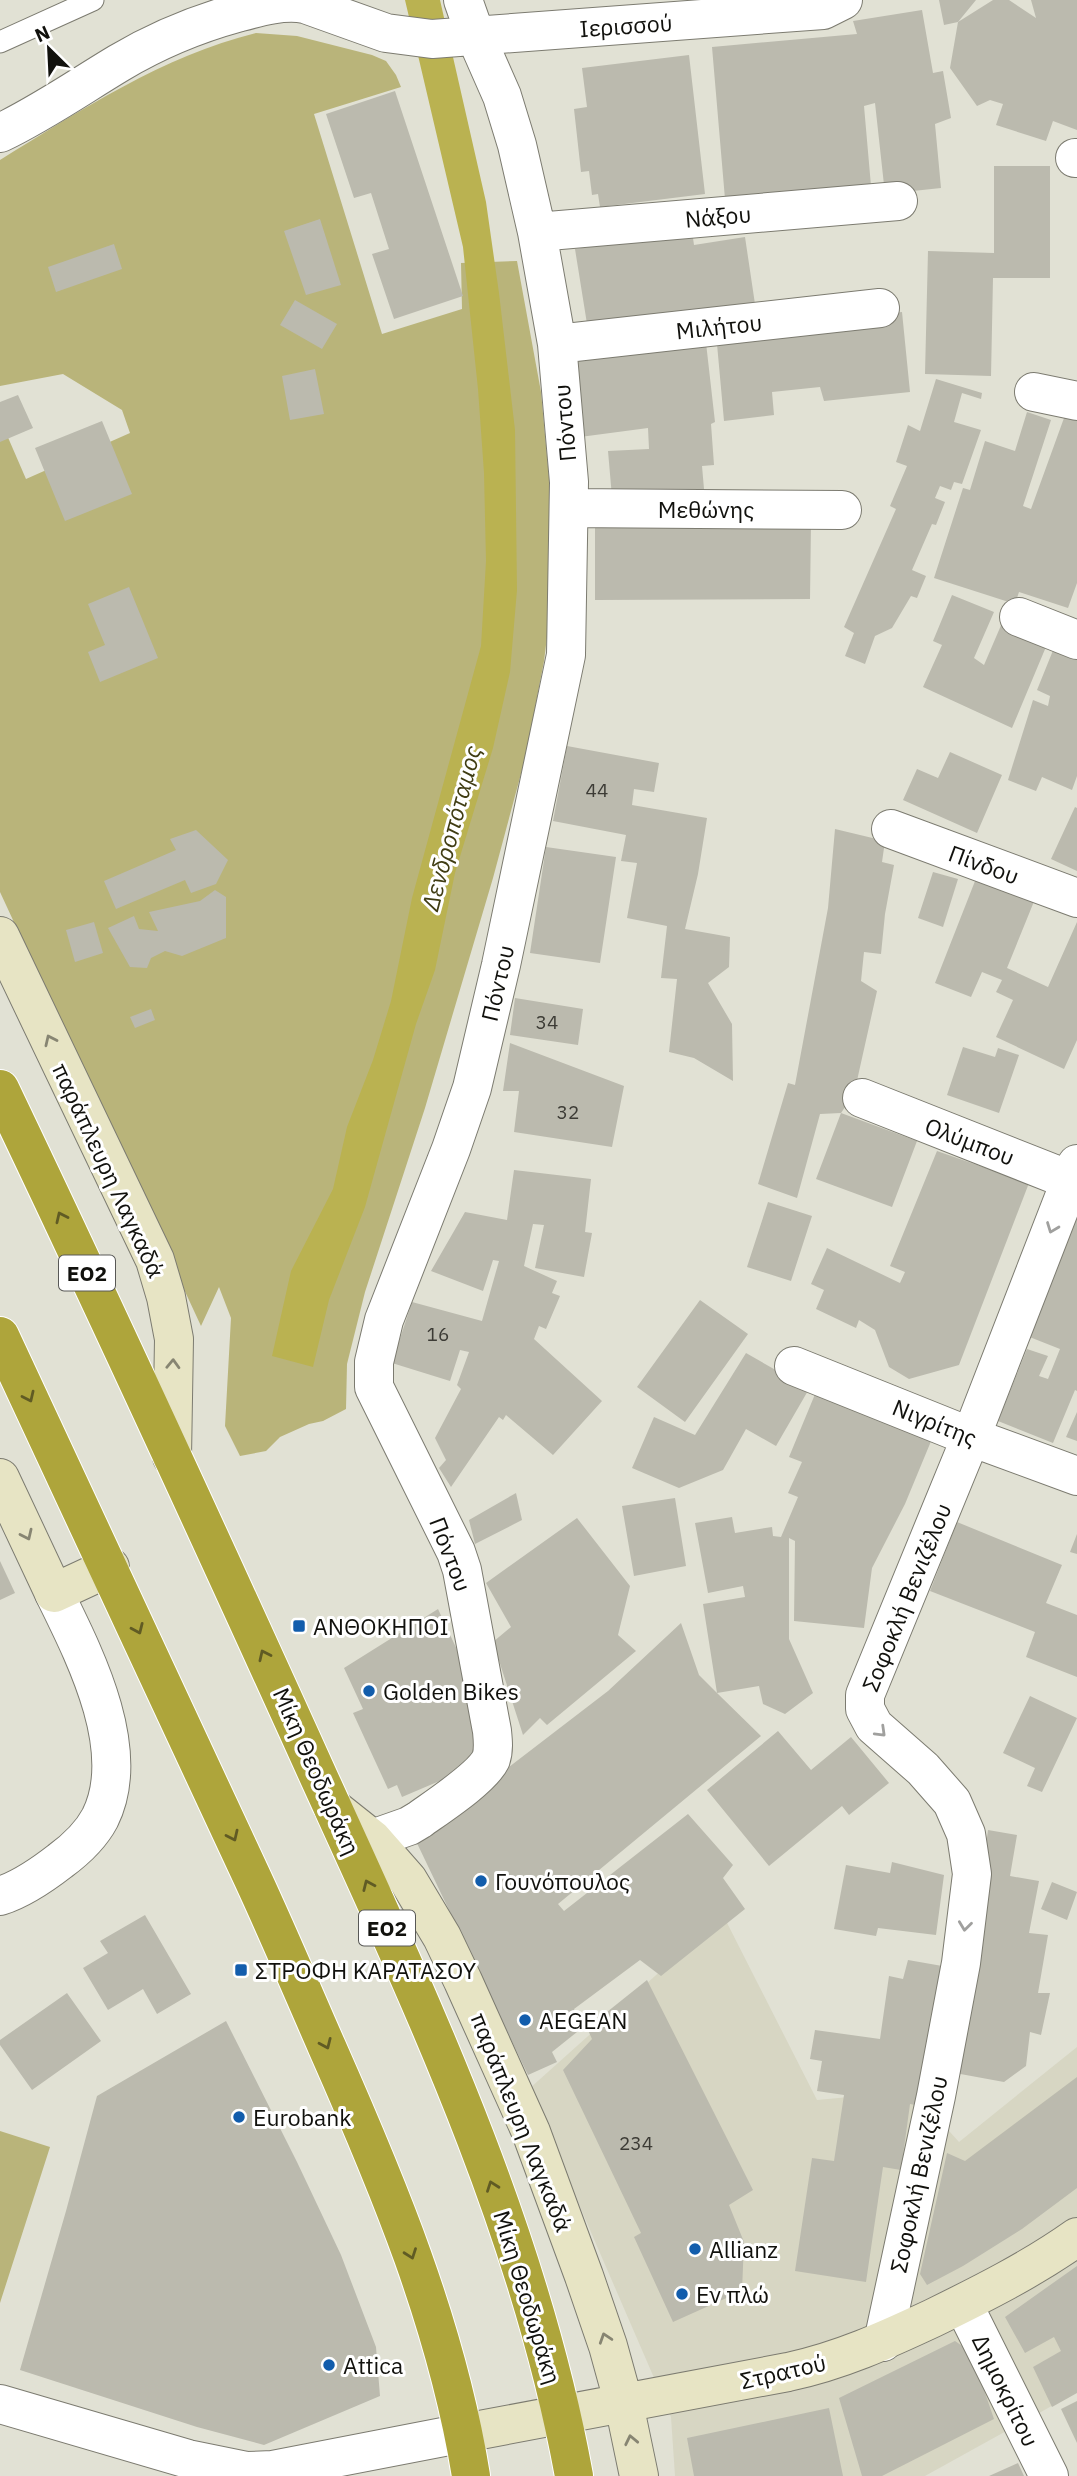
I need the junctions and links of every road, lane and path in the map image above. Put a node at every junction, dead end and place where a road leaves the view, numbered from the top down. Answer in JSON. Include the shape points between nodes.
{"nodes":[{"id":1,"x":93,"y":0,"type":"edge"},
{"id":2,"x":463,"y":0,"type":"edge"},
{"id":3,"x":843,"y":0,"type":"edge"},
{"id":4,"x":293,"y":1,"type":"edge"},
{"id":5,"x":462,"y":38,"type":"junction"},
{"id":6,"x":0,"y":42,"type":"edge"},
{"id":7,"x":0,"y":133,"type":"edge"},
{"id":8,"x":898,"y":201,"type":"dead end"},
{"id":9,"x":537,"y":232,"type":"junction"},
{"id":10,"x":880,"y":308,"type":"dead end"},
{"id":11,"x":557,"y":344,"type":"junction"},
{"id":12,"x":1034,"y":392,"type":"dead end"},
{"id":13,"x":1077,"y":401,"type":"edge"},
{"id":14,"x":569,"y":508,"type":"junction"},
{"id":15,"x":842,"y":510,"type":"dead end"},
{"id":16,"x":1019,"y":617,"type":"dead end"},
{"id":17,"x":1077,"y":640,"type":"edge"},
{"id":18,"x":891,"y":829,"type":"dead end"},
{"id":19,"x":1077,"y":898,"type":"edge"},
{"id":20,"x":0,"y":936,"type":"edge"},
{"id":21,"x":0,"y":1089,"type":"edge"},
{"id":22,"x":862,"y":1098,"type":"dead end"},
{"id":23,"x":1075,"y":1176,"type":"edge"},
{"id":24,"x":0,"y":1336,"type":"edge"},
{"id":25,"x":794,"y":1366,"type":"dead end"},
{"id":26,"x":971,"y":1437,"type":"junction"},
{"id":27,"x":172,"y":1457,"type":"junction"},
{"id":28,"x":1077,"y":1476,"type":"edge"},
{"id":29,"x":0,"y":1478,"type":"edge"},
{"id":30,"x":110,"y":1567,"type":"junction"},
{"id":31,"x":54,"y":1593,"type":"junction"},
{"id":32,"x":333,"y":1808,"type":"junction"},
{"id":33,"x":372,"y":1839,"type":"junction"},
{"id":34,"x":0,"y":1896,"type":"edge"},
{"id":35,"x":1077,"y":2237,"type":"edge"},
{"id":36,"x":963,"y":2304,"type":"junction"},
{"id":37,"x":883,"y":2342,"type":"junction"},
{"id":38,"x":0,"y":2404,"type":"edge"},
{"id":39,"x":624,"y":2404,"type":"junction"},
{"id":40,"x":563,"y":2414,"type":"junction"},
{"id":41,"x":464,"y":2433,"type":"junction"},
{"id":42,"x":189,"y":2468,"type":"edge"},
{"id":43,"x":274,"y":2473,"type":"edge"},
{"id":44,"x":471,"y":2476,"type":"edge"},
{"id":45,"x":574,"y":2476,"type":"edge"},
{"id":46,"x":639,"y":2476,"type":"edge"},
{"id":47,"x":1049,"y":2476,"type":"edge"}],
"edges":[{"from":1,"to":6,"type":"lane"},
{"from":2,"to":5,"type":"street","name":"Πόντου"},
{"from":3,"to":5,"type":"street","name":"Ιερισσού","via":[[823,10]]},
{"from":4,"to":5,"type":"street","name":"Ιερισσού","via":[[386,33]]},
{"from":4,"to":7,"type":"street","via":[[246,10],[167,38]]},
{"from":5,"to":9,"type":"street","name":"Πόντου","via":[[510,119]]},
{"from":8,"to":9,"type":"street","name":"Νάξου"},
{"from":9,"to":11,"type":"street","name":"Πόντου"},
{"from":10,"to":11,"type":"street","name":"Μιλήτου"},
{"from":11,"to":14,"type":"street","name":"Πόντου"},
{"from":12,"to":13,"type":"street"},
{"from":14,"to":15,"type":"street","name":"Μεθώνης"},
{"from":14,"to":33,"type":"street","name":"Πόντου","via":[[566,655],[498,977],[465,1109],[393,1295],[372,1376],[462,1570],[493,1750],[489,1763],[477,1775],[419,1820]]},
{"from":16,"to":17,"type":"street"},
{"from":18,"to":19,"type":"street","name":"Πίνδου"},
{"from":27,"to":20,"type":"street","name":"παράπλευρη Λαγκαδά","one_way":true,"via":[[173,1339],[155,1261]]},
{"from":27,"to":21,"type":"highway","name":"Μίκη Θεοδωράκη","number":"ΕΟ2","one_way":true},
{"from":22,"to":23,"type":"street","name":"Ολύμπου"},
{"from":23,"to":26,"type":"street","name":"Σοφοκλή Βενιζέλου","one_way":true},
{"from":24,"to":30,"type":"highway","one_way":true},
{"from":25,"to":26,"type":"street","name":"Νιγρίτης"},
{"from":26,"to":28,"type":"street","name":"Νιγρίτης"},
{"from":26,"to":37,"type":"street","name":"Σοφοκλή Βενιζέλου","one_way":true,"via":[[864,1701],[874,1726],[952,1802],[966,1834],[972,1874],[936,2096]]},
{"from":32,"to":27,"type":"highway","name":"Μίκη Θεοδωράκη","number":"ΕΟ2","one_way":true},
{"from":29,"to":31,"type":"street","one_way":true},
{"from":30,"to":31,"type":"street"},
{"from":30,"to":41,"type":"highway","one_way":true,"via":[[350,2097],[422,2284]]},
{"from":31,"to":34,"type":"street","via":[[101,1704],[110,1754],[107,1797],[99,1819],[76,1847],[36,1879]]},
{"from":32,"to":33,"type":"street","name":"παράπλευρη Λαγκαδά"},
{"from":40,"to":32,"type":"highway","name":"Μίκη Θεοδωράκη","number":"ΕΟ2","one_way":true,"via":[[530,2295],[457,2090]]},
{"from":39,"to":33,"type":"street","name":"παράπλευρη Λαγκαδά","one_way":true,"via":[[596,2310],[520,2106],[442,1937],[408,1880]]},
{"from":35,"to":36,"type":"street","name":"Στρατού"},
{"from":36,"to":37,"type":"street","name":"Στρατού"},
{"from":36,"to":47,"type":"street","name":"Δημοκρίτου"},
{"from":37,"to":39,"type":"street","name":"Στρατού","via":[[800,2370]]},
{"from":38,"to":42,"type":"street"},
{"from":39,"to":40,"type":"street","name":"Στρατού"},
{"from":46,"to":39,"type":"street","name":"παράπλευρη Λαγκαδά","one_way":true},
{"from":40,"to":41,"type":"street","name":"Στρατού"},
{"from":40,"to":45,"type":"highway","name":"Μίκη Θεοδωράκη","number":"ΕΟ2"},
{"from":41,"to":43,"type":"street"},
{"from":41,"to":44,"type":"highway"},
{"from":42,"to":43,"type":"street"}]}
